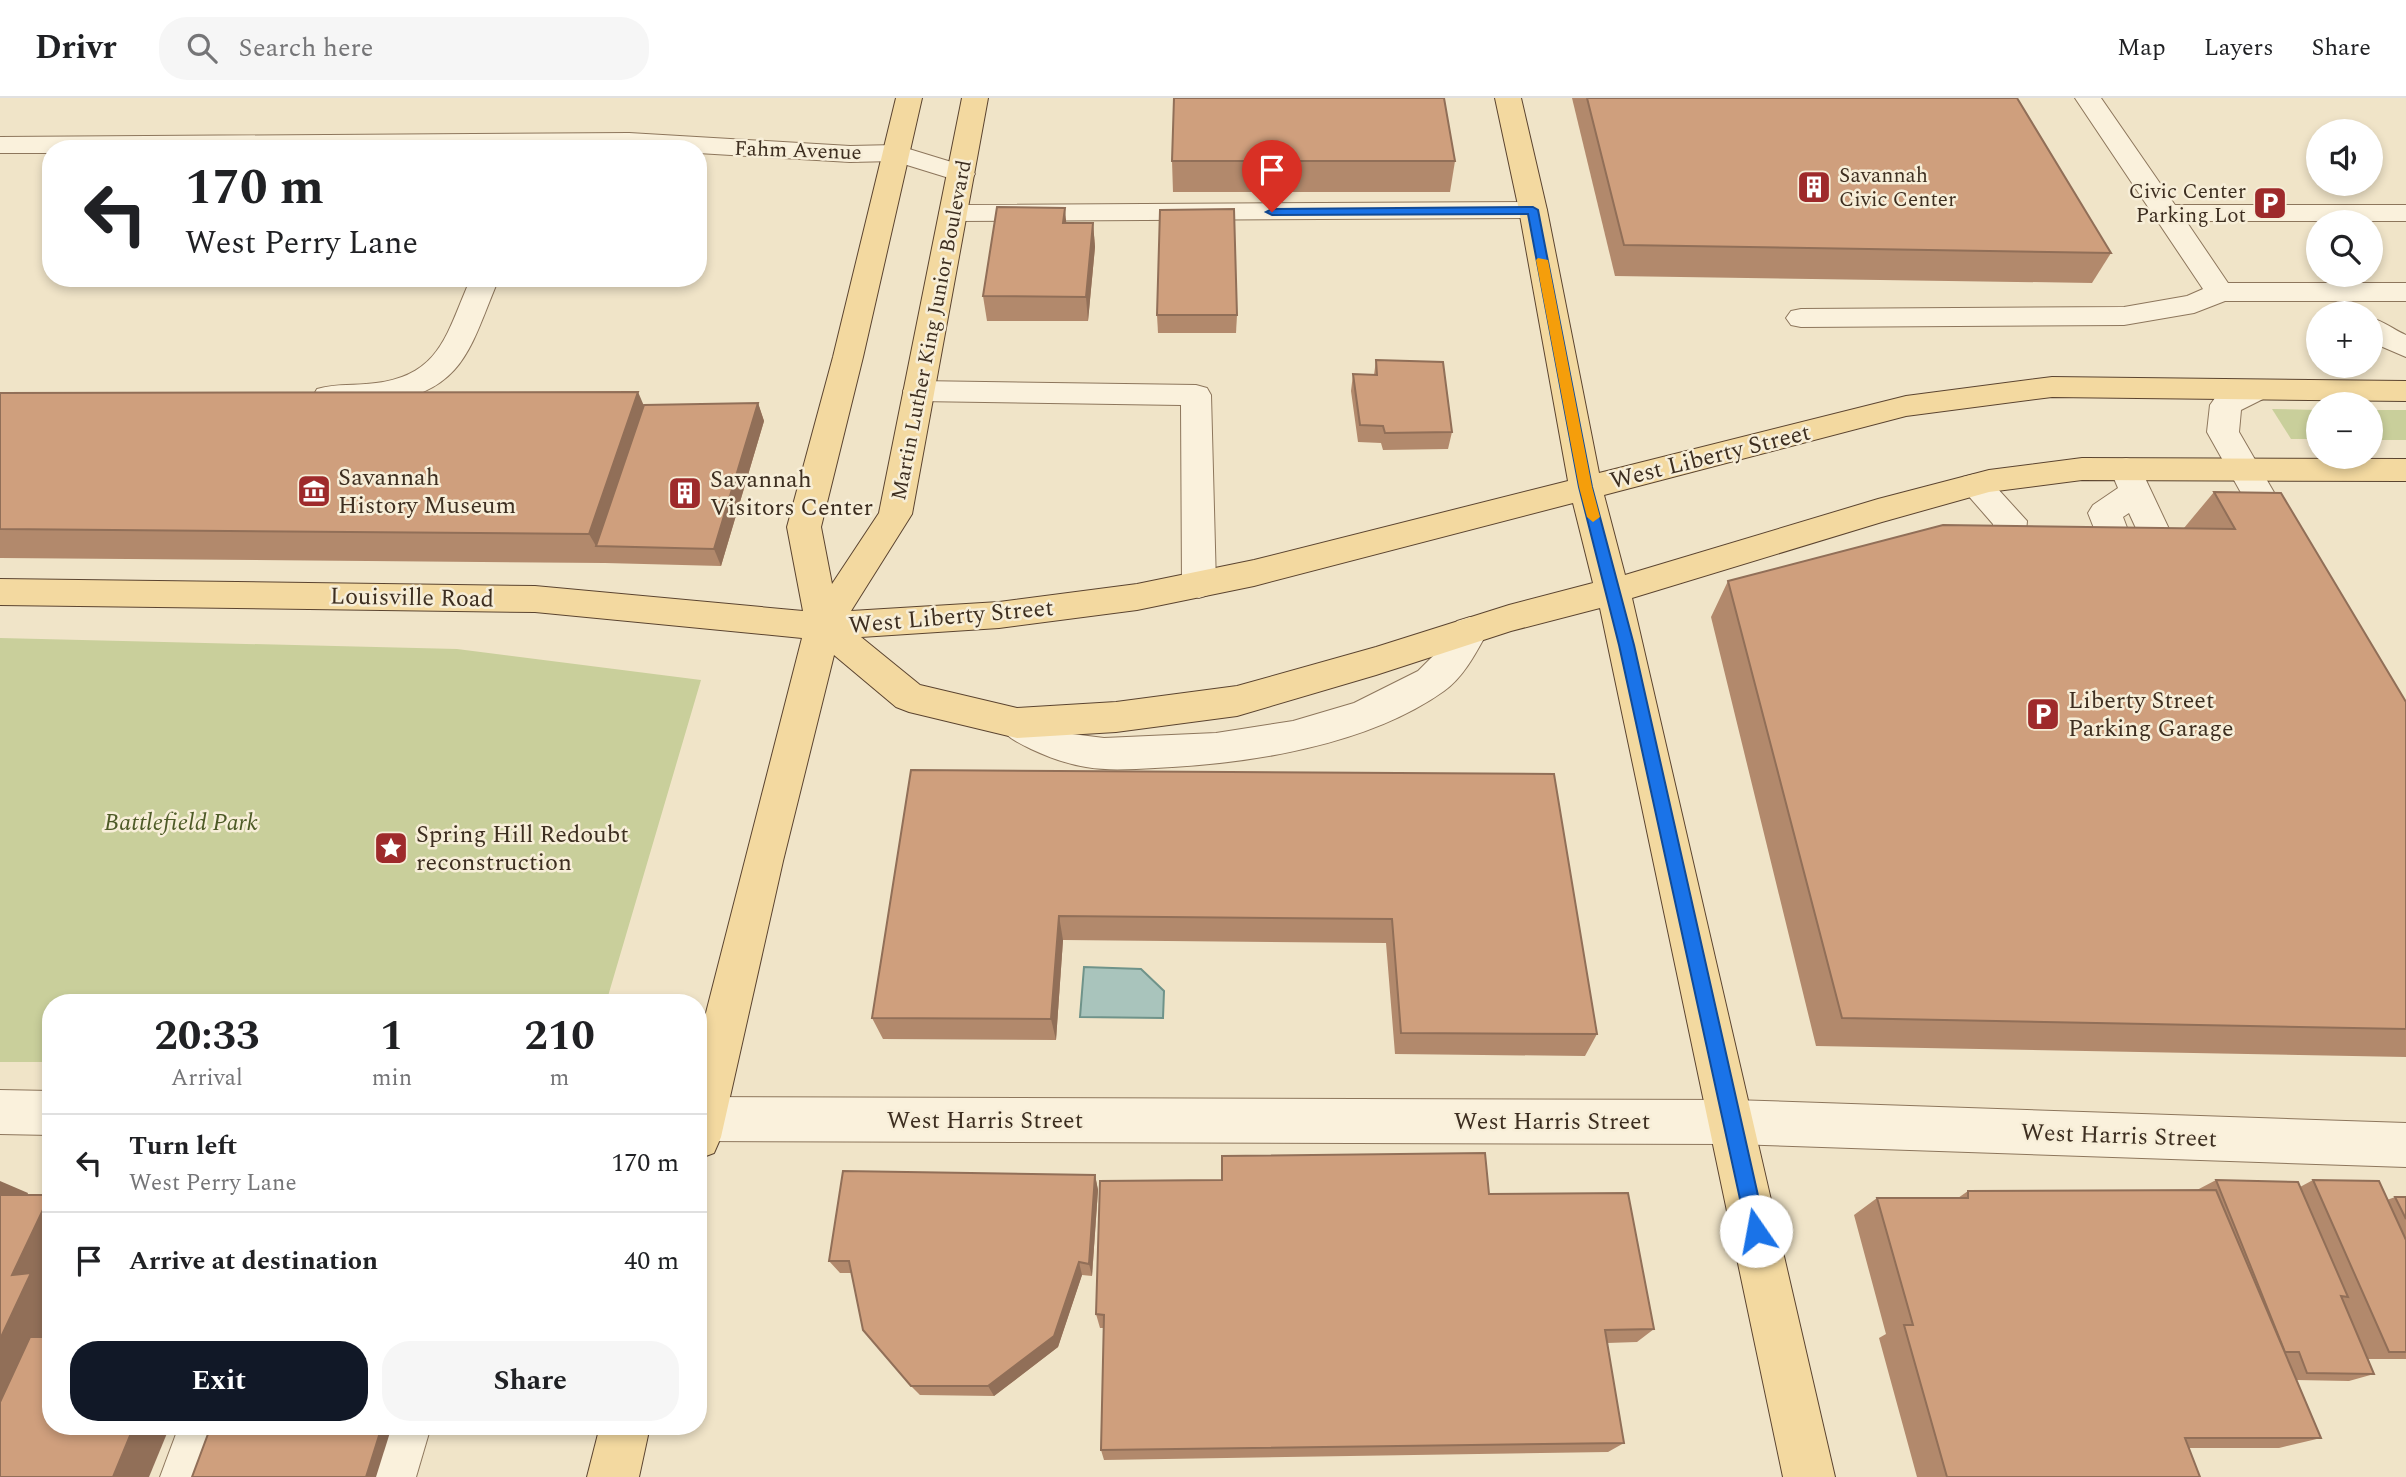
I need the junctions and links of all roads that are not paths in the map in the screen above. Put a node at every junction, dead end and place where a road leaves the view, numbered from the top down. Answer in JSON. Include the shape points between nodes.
{"nodes":[{"id":1,"x":909,"y":98,"type":"edge"},
{"id":2,"x":975,"y":98,"type":"edge"},
{"id":3,"x":1508,"y":98,"type":"edge"},
{"id":4,"x":2088,"y":98,"type":"edge"},
{"id":5,"x":0,"y":145,"type":"edge"},
{"id":6,"x":42,"y":145,"type":"edge"},
{"id":7,"x":707,"y":146,"type":"edge"},
{"id":8,"x":896,"y":153,"type":"junction"},
{"id":9,"x":962,"y":174,"type":"junction"},
{"id":10,"x":1533,"y":210,"type":"junction"},
{"id":11,"x":2166,"y":212,"type":"junction"},
{"id":12,"x":953,"y":213,"type":"junction"},
{"id":13,"x":2406,"y":213,"type":"edge"},
{"id":14,"x":481,"y":287,"type":"edge"},
{"id":15,"x":2220,"y":292,"type":"junction"},
{"id":16,"x":2406,"y":292,"type":"edge"},
{"id":17,"x":2339,"y":301,"type":"edge"},
{"id":18,"x":2372,"y":301,"type":"edge"},
{"id":19,"x":2383,"y":305,"type":"edge"},
{"id":20,"x":2406,"y":312,"type":"edge"},
{"id":21,"x":1801,"y":318,"type":"dead end"},
{"id":22,"x":2383,"y":336,"type":"edge"},
{"id":23,"x":2406,"y":346,"type":"edge"},
{"id":24,"x":2256,"y":390,"type":"junction"},
{"id":25,"x":919,"y":391,"type":"junction"},
{"id":26,"x":2406,"y":391,"type":"edge"},
{"id":27,"x":298,"y":397,"type":"edge"},
{"id":28,"x":2244,"y":469,"type":"junction"},
{"id":29,"x":2406,"y":470,"type":"edge"},
{"id":30,"x":2131,"y":481,"type":"junction"},
{"id":31,"x":1975,"y":485,"type":"junction"},
{"id":32,"x":1585,"y":487,"type":"junction"},
{"id":33,"x":2010,"y":521,"type":"junction"},
{"id":34,"x":2044,"y":534,"type":"edge"},
{"id":35,"x":2014,"y":563,"type":"edge"},
{"id":36,"x":2124,"y":565,"type":"edge"},
{"id":37,"x":2169,"y":565,"type":"edge"},
{"id":38,"x":2300,"y":566,"type":"edge"},
{"id":39,"x":1199,"y":585,"type":"junction"},
{"id":40,"x":1614,"y":591,"type":"junction"},
{"id":41,"x":0,"y":592,"type":"edge"},
{"id":42,"x":823,"y":626,"type":"junction"},
{"id":43,"x":1470,"y":631,"type":"junction"},
{"id":44,"x":1017,"y":723,"type":"junction"},
{"id":45,"x":707,"y":1096,"type":"edge"},
{"id":46,"x":0,"y":1112,"type":"edge"},
{"id":47,"x":42,"y":1113,"type":"edge"},
{"id":48,"x":1733,"y":1122,"type":"junction"},
{"id":49,"x":707,"y":1125,"type":"edge"},
{"id":50,"x":2406,"y":1145,"type":"edge"},
{"id":51,"x":202,"y":1435,"type":"edge"},
{"id":52,"x":403,"y":1435,"type":"edge"},
{"id":53,"x":623,"y":1435,"type":"edge"},
{"id":54,"x":186,"y":1477,"type":"edge"},
{"id":55,"x":390,"y":1477,"type":"edge"},
{"id":56,"x":613,"y":1477,"type":"edge"},
{"id":57,"x":1809,"y":1477,"type":"edge"}],
"edges":[{"from":1,"to":8,"type":"main road","name":"Martin Luther King Junior Boulevard"},
{"from":2,"to":9,"type":"main road","name":"Martin Luther King Junior Boulevard"},
{"from":3,"to":10,"type":"main road"},
{"from":4,"to":11,"type":"street"},
{"from":5,"to":6,"type":"street","name":"Fahm Avenue"},
{"from":7,"to":8,"type":"street","name":"Fahm Avenue"},
{"from":8,"to":9,"type":"street","name":"Fahm Avenue"},
{"from":8,"to":42,"type":"main road","name":"Martin Luther King Junior Boulevard","via":[[804,527]]},
{"from":9,"to":12,"type":"main road","name":"Martin Luther King Junior Boulevard"},
{"from":10,"to":12,"type":"street"},
{"from":10,"to":32,"type":"main road"},
{"from":11,"to":13,"type":"street"},
{"from":11,"to":15,"type":"street"},
{"from":12,"to":25,"type":"main road","name":"Martin Luther King Junior Boulevard"},
{"from":14,"to":27,"type":"street","via":[[439,371],[416,384],[363,396]]},
{"from":15,"to":17,"type":"street"},
{"from":15,"to":21,"type":"street","via":[[2194,304],[2124,316]]},
{"from":16,"to":18,"type":"street"},
{"from":19,"to":20,"type":"street"},
{"from":22,"to":23,"type":"street"},
{"from":24,"to":26,"type":"main road","name":"West Liberty Street"},
{"from":24,"to":28,"type":"street","via":[[2227,405],[2223,432]]},
{"from":24,"to":32,"type":"main road","name":"West Liberty Street","via":[[2052,387],[1906,406]]},
{"from":25,"to":39,"type":"street","via":[[1196,395]]},
{"from":25,"to":42,"type":"main road","name":"Martin Luther King Junior Boulevard","via":[[895,514]]},
{"from":28,"to":29,"type":"main road","name":"West Liberty Street"},
{"from":28,"to":30,"type":"main road","name":"West Liberty Street"},
{"from":28,"to":38,"type":"street"},
{"from":30,"to":31,"type":"main road","name":"West Liberty Street","via":[[2082,469]]},
{"from":30,"to":36,"type":"street","via":[[2105,513]]},
{"from":30,"to":37,"type":"street"},
{"from":31,"to":33,"type":"street"},
{"from":31,"to":40,"type":"main road","name":"West Liberty Street"},
{"from":32,"to":39,"type":"main road","name":"West Liberty Street"},
{"from":32,"to":40,"type":"main road"},
{"from":33,"to":34,"type":"street"},
{"from":33,"to":35,"type":"street","via":[[2008,543]]},
{"from":39,"to":42,"type":"main road","name":"West Liberty Street","via":[[999,615]]},
{"from":40,"to":43,"type":"main road","name":"West Liberty Street"},
{"from":40,"to":48,"type":"main road"},
{"from":41,"to":42,"type":"main road","name":"Louisville Road","via":[[535,599]]},
{"from":42,"to":44,"type":"main road","name":"West Liberty Street","via":[[909,697]]},
{"from":42,"to":45,"type":"main road","name":"Martin Luther King Junior Boulevard"},
{"from":43,"to":44,"type":"main road","name":"West Liberty Street","via":[[1237,701],[1116,717]]},
{"from":43,"to":44,"type":"street","via":[[1433,680],[1390,704],[1322,727],[1245,745],[1183,753],[1081,752],[1056,745]]},
{"from":46,"to":47,"type":"street"},
{"from":48,"to":49,"type":"street","name":"West Harris Street"},
{"from":48,"to":50,"type":"street","name":"West Harris Street"},
{"from":48,"to":57,"type":"main road"},
{"from":51,"to":54,"type":"street"},
{"from":52,"to":55,"type":"street"},
{"from":53,"to":56,"type":"main road"}]}
